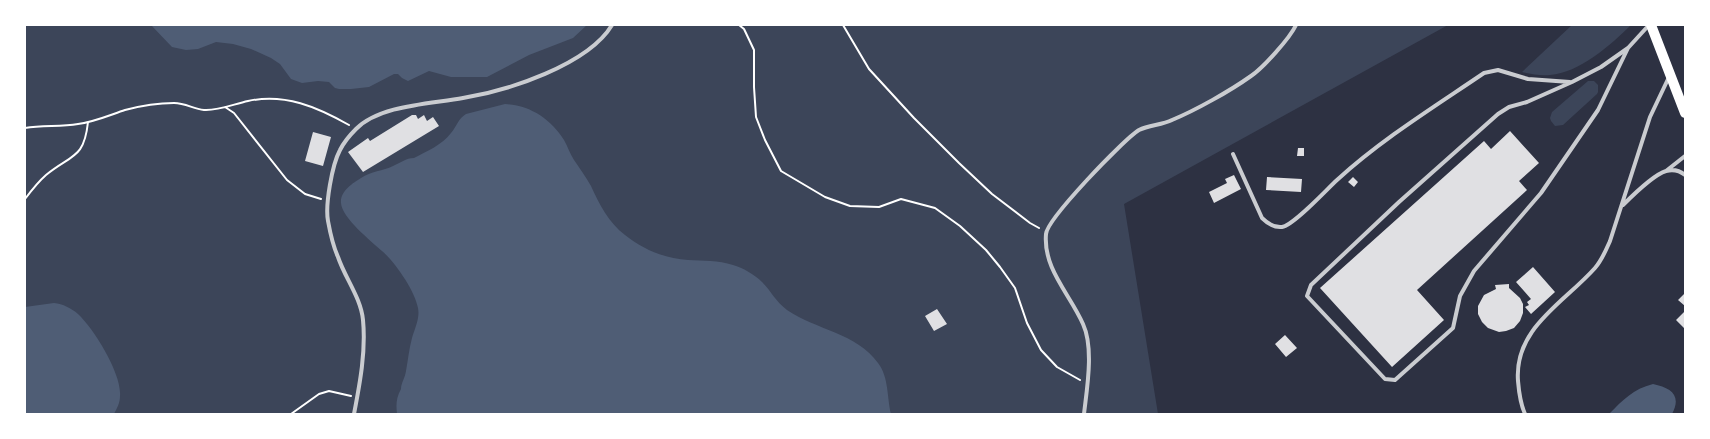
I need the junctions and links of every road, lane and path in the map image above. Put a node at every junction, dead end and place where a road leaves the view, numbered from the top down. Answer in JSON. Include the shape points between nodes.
{"nodes":[{"id":1,"x":612,"y":25,"type":"edge"},
{"id":2,"x":739,"y":25,"type":"edge"},
{"id":3,"x":843,"y":25,"type":"edge"},
{"id":4,"x":1296,"y":25,"type":"edge"},
{"id":5,"x":1650,"y":25,"type":"edge"},
{"id":6,"x":1628,"y":48,"type":"junction"},
{"id":7,"x":1670,"y":76,"type":"junction"},
{"id":8,"x":1572,"y":82,"type":"junction"},
{"id":9,"x":225,"y":107,"type":"junction"},
{"id":10,"x":1685,"y":112,"type":"edge"},
{"id":11,"x":88,"y":122,"type":"junction"},
{"id":12,"x":25,"y":128,"type":"edge"},
{"id":13,"x":356,"y":129,"type":"junction"},
{"id":14,"x":1233,"y":154,"type":"dead end"},
{"id":15,"x":1685,"y":156,"type":"edge"},
{"id":16,"x":1666,"y":171,"type":"junction"},
{"id":17,"x":1685,"y":175,"type":"edge"},
{"id":18,"x":25,"y":199,"type":"edge"},
{"id":19,"x":329,"y":200,"type":"junction"},
{"id":20,"x":1621,"y":206,"type":"junction"},
{"id":21,"x":1046,"y":231,"type":"junction"},
{"id":22,"x":1086,"y":385,"type":"junction"},
{"id":23,"x":357,"y":399,"type":"junction"},
{"id":24,"x":290,"y":414,"type":"edge"},
{"id":25,"x":354,"y":414,"type":"edge"},
{"id":26,"x":1084,"y":414,"type":"edge"},
{"id":27,"x":1526,"y":414,"type":"edge"}],
"edges":[{"from":1,"to":13,"type":"lane","via":[[577,59],[548,72],[465,98],[415,105],[376,115]]},
{"from":2,"to":22,"type":"path","via":[[754,50],[756,117],[781,170],[825,197],[850,206],[879,207],[901,199],[935,208],[986,250],[1015,288],[1041,350],[1057,367]]},
{"from":3,"to":21,"type":"path","via":[[869,69],[959,164],[992,194]]},
{"from":4,"to":21,"type":"lane","via":[[1291,35],[1253,75],[1171,121],[1139,130],[1074,193]]},
{"from":5,"to":6,"type":"lane"},
{"from":5,"to":7,"type":"main road"},
{"from":6,"to":8,"type":"lane"},
{"from":6,"to":8,"type":"lane","via":[[1598,110],[1541,193],[1474,271],[1460,296],[1453,328],[1395,380],[1385,379],[1307,296],[1310,285],[1498,114]]},
{"from":7,"to":10,"type":"main road"},
{"from":7,"to":20,"type":"lane","via":[[1650,117]]},
{"from":8,"to":14,"type":"lane","via":[[1528,79],[1498,70],[1484,72],[1391,136],[1298,217],[1282,227],[1270,225],[1262,218]]},
{"from":9,"to":11,"type":"path","via":[[203,110],[188,104],[152,105]]},
{"from":9,"to":13,"type":"path","via":[[276,97],[294,100]]},
{"from":9,"to":19,"type":"path","via":[[234,113],[287,180],[313,197]]},
{"from":11,"to":12,"type":"path"},
{"from":11,"to":18,"type":"path","via":[[80,151],[45,176]]},
{"from":13,"to":19,"type":"lane","via":[[340,150],[330,183]]},
{"from":15,"to":16,"type":"lane"},
{"from":16,"to":17,"type":"lane","via":[[1677,170]]},
{"from":16,"to":20,"type":"lane"},
{"from":19,"to":23,"type":"lane","via":[[328,219],[337,256],[363,318],[364,352]]},
{"from":20,"to":27,"type":"lane","via":[[1610,241],[1596,267],[1536,325],[1524,343],[1518,374],[1520,402]]},
{"from":21,"to":22,"type":"lane","via":[[1046,250],[1053,271],[1084,324],[1089,349]]},
{"from":22,"to":26,"type":"lane"},
{"from":23,"to":24,"type":"path","via":[[329,391]]},
{"from":23,"to":25,"type":"lane"}]}
